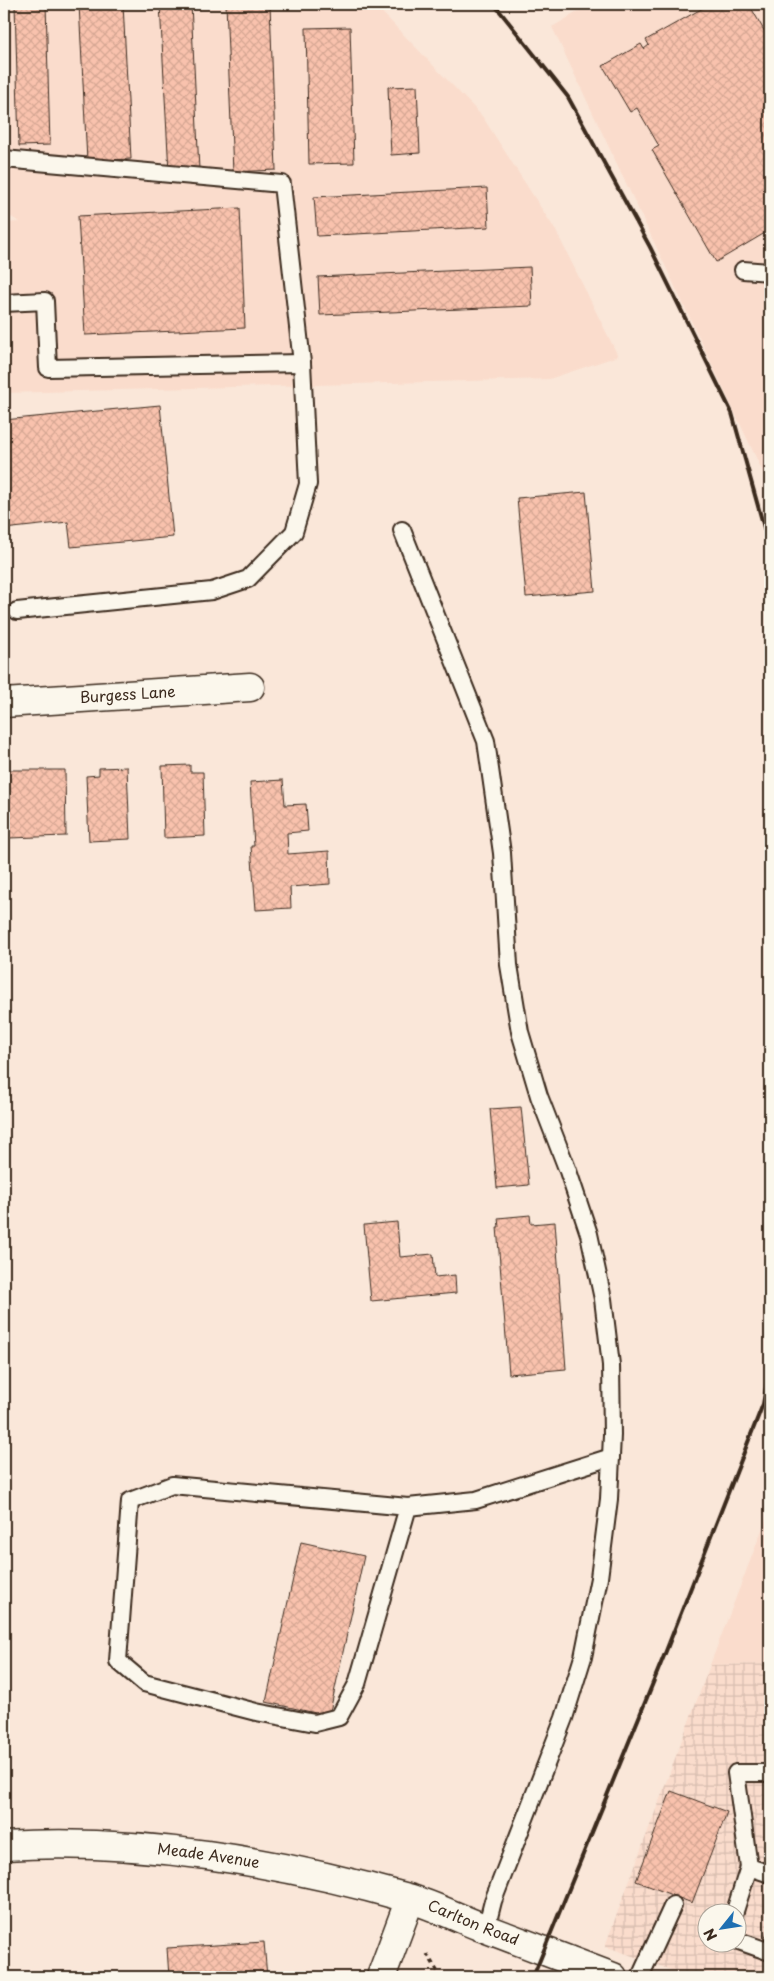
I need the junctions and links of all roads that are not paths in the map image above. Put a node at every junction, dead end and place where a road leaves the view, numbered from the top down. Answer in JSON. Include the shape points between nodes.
{"nodes":[{"id":1,"x":4,"y":159,"type":"edge"},
{"id":2,"x":743,"y":270,"type":"dead end"},
{"id":3,"x":770,"y":272,"type":"edge"},
{"id":4,"x":4,"y":303,"type":"edge"},
{"id":5,"x":302,"y":363,"type":"junction"},
{"id":6,"x":402,"y":530,"type":"dead end"},
{"id":7,"x":17,"y":611,"type":"dead end"},
{"id":8,"x":250,"y":687,"type":"dead end"},
{"id":9,"x":4,"y":703,"type":"edge"},
{"id":10,"x":611,"y":1457,"type":"junction"},
{"id":11,"x":408,"y":1507,"type":"junction"},
{"id":12,"x":770,"y":1773,"type":"edge"},
{"id":13,"x":4,"y":1846,"type":"edge"},
{"id":14,"x":749,"y":1867,"type":"junction"},
{"id":15,"x":770,"y":1874,"type":"edge"},
{"id":16,"x":410,"y":1899,"type":"junction"},
{"id":17,"x":737,"y":1904,"type":"edge"},
{"id":18,"x":673,"y":1905,"type":"dead end"},
{"id":19,"x":486,"y":1929,"type":"junction"},
{"id":20,"x":746,"y":1944,"type":"edge"},
{"id":21,"x":770,"y":1952,"type":"edge"},
{"id":22,"x":381,"y":1977,"type":"edge"},
{"id":23,"x":613,"y":1977,"type":"edge"},
{"id":24,"x":640,"y":1977,"type":"edge"}],
"edges":[{"from":1,"to":5,"type":"lane","via":[[282,184]]},
{"from":2,"to":3,"type":"lane"},
{"from":4,"to":5,"type":"lane","via":[[45,301],[48,368]]},
{"from":5,"to":7,"type":"lane","via":[[308,484],[294,532],[248,579],[212,591]]},
{"from":6,"to":10,"type":"lane","via":[[486,741],[502,853],[510,965],[520,1032],[539,1096],[589,1234],[603,1299],[611,1365]]},
{"from":8,"to":9,"type":"main road","name":"Burgess Lane"},
{"from":10,"to":11,"type":"lane","via":[[476,1500]]},
{"from":10,"to":19,"type":"lane","via":[[599,1578],[583,1657],[564,1718],[493,1901]]},
{"from":11,"to":11,"type":"lane","via":[[172,1485],[130,1501],[118,1661],[144,1683],[247,1710],[315,1722],[339,1717],[357,1684]]},
{"from":12,"to":14,"type":"lane","via":[[736,1773]]},
{"from":13,"to":16,"type":"main road","name":"Meade Avenue","via":[[109,1845],[192,1852],[303,1872]]},
{"from":14,"to":15,"type":"lane"},
{"from":14,"to":17,"type":"lane"},
{"from":16,"to":19,"type":"main road","name":"Carlton Road"},
{"from":16,"to":22,"type":"main road","name":"Carlton Road"},
{"from":18,"to":24,"type":"lane"},
{"from":19,"to":23,"type":"main road","name":"Carlton Road"},
{"from":20,"to":21,"type":"lane"}]}
